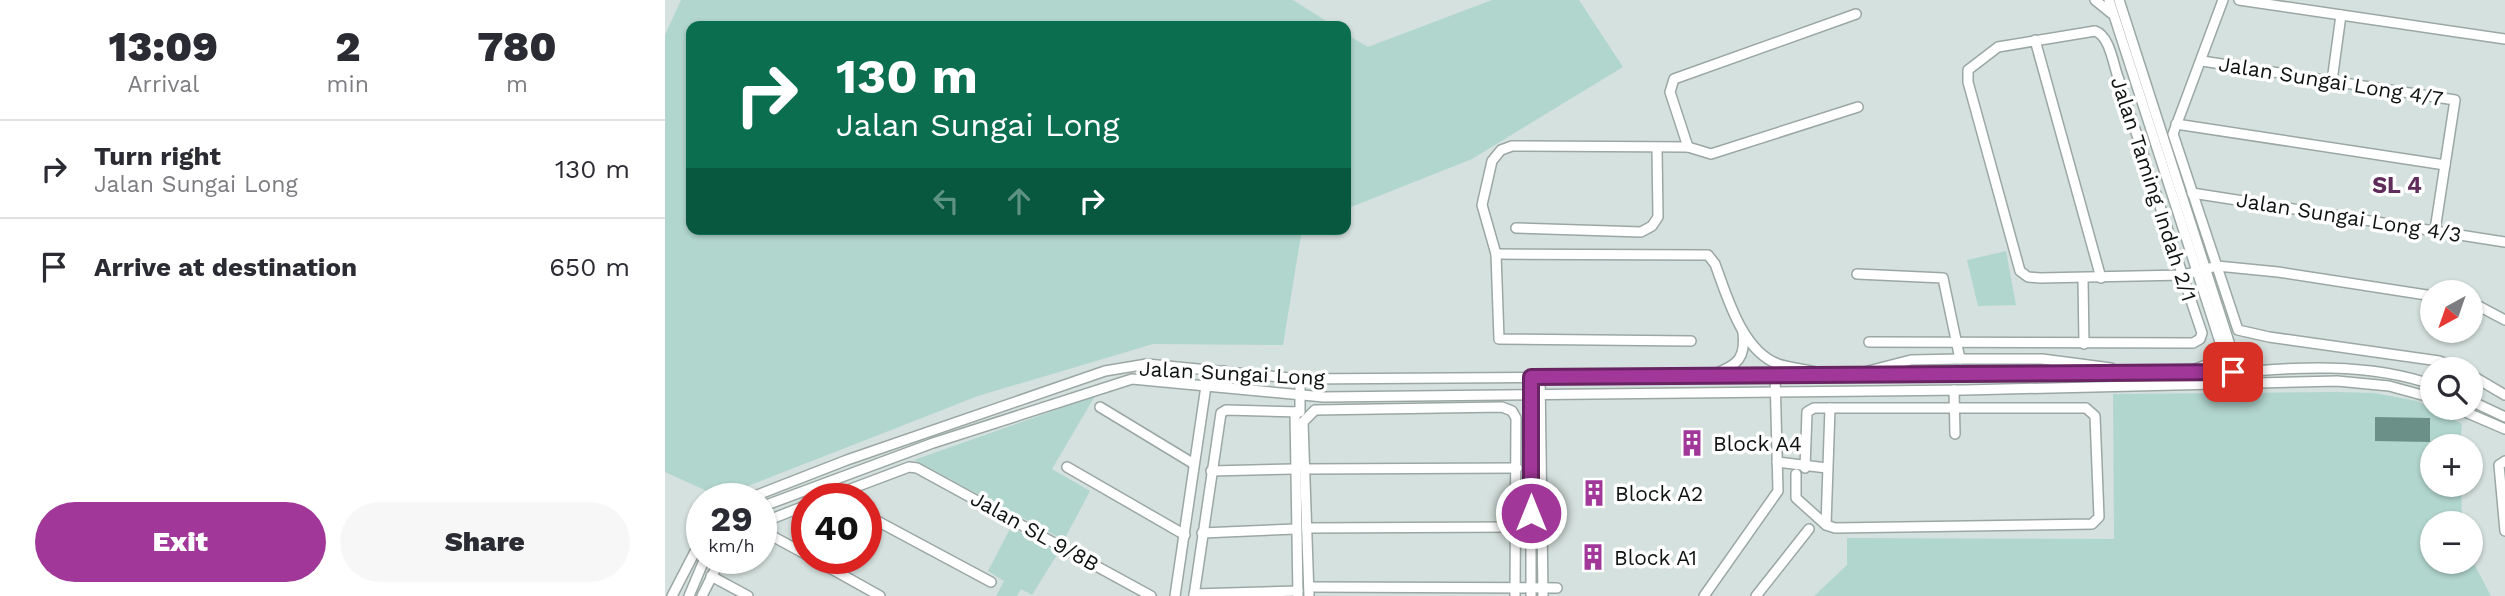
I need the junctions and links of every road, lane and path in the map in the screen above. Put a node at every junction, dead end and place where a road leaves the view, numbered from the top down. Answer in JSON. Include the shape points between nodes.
{"nodes":[{"id":1,"x":2095,"y":0,"type":"edge"},
{"id":2,"x":2109,"y":0,"type":"edge"},
{"id":3,"x":2119,"y":0,"type":"edge"},
{"id":4,"x":2223,"y":0,"type":"edge"},
{"id":5,"x":2239,"y":0,"type":"edge"},
{"id":6,"x":1856,"y":14,"type":"dead end"},
{"id":7,"x":2341,"y":15,"type":"junction"},
{"id":8,"x":2117,"y":23,"type":"junction"},
{"id":9,"x":2505,"y":39,"type":"edge"},
{"id":10,"x":2035,"y":40,"type":"junction"},
{"id":11,"x":2202,"y":61,"type":"junction"},
{"id":12,"x":2332,"y":81,"type":"junction"},
{"id":13,"x":1858,"y":107,"type":"dead end"},
{"id":14,"x":2176,"y":124,"type":"junction"},
{"id":15,"x":1688,"y":147,"type":"junction"},
{"id":16,"x":1657,"y":149,"type":"junction"},
{"id":17,"x":2445,"y":165,"type":"junction"},
{"id":18,"x":2192,"y":193,"type":"junction"},
{"id":19,"x":1516,"y":228,"type":"dead end"},
{"id":20,"x":2435,"y":230,"type":"junction"},
{"id":21,"x":2505,"y":242,"type":"edge"},
{"id":22,"x":1496,"y":254,"type":"junction"},
{"id":23,"x":2217,"y":266,"type":"junction"},
{"id":24,"x":2202,"y":271,"type":"junction"},
{"id":25,"x":1857,"y":274,"type":"dead end"},
{"id":26,"x":2183,"y":275,"type":"junction"},
{"id":27,"x":2101,"y":278,"type":"junction"},
{"id":28,"x":2083,"y":279,"type":"junction"},
{"id":29,"x":2420,"y":294,"type":"edge"},
{"id":30,"x":2483,"y":308,"type":"edge"},
{"id":31,"x":2505,"y":320,"type":"edge"},
{"id":32,"x":1743,"y":329,"type":"junction"},
{"id":33,"x":1691,"y":341,"type":"dead end"},
{"id":34,"x":1869,"y":342,"type":"dead end"},
{"id":35,"x":2084,"y":344,"type":"junction"},
{"id":36,"x":2226,"y":344,"type":"junction"},
{"id":37,"x":1957,"y":345,"type":"junction"},
{"id":38,"x":2420,"y":358,"type":"edge"},
{"id":39,"x":1960,"y":359,"type":"junction"},
{"id":40,"x":1187,"y":367,"type":"junction"},
{"id":41,"x":1227,"y":370,"type":"junction"},
{"id":42,"x":2282,"y":370,"type":"junction"},
{"id":43,"x":2304,"y":370,"type":"junction"},
{"id":44,"x":2262,"y":371,"type":"junction"},
{"id":45,"x":2180,"y":372,"type":"junction"},
{"id":46,"x":2144,"y":373,"type":"junction"},
{"id":47,"x":1855,"y":374,"type":"junction"},
{"id":48,"x":1775,"y":375,"type":"junction"},
{"id":49,"x":1826,"y":375,"type":"junction"},
{"id":50,"x":1709,"y":376,"type":"junction"},
{"id":51,"x":1475,"y":377,"type":"junction"},
{"id":52,"x":1535,"y":377,"type":"junction"},
{"id":53,"x":2234,"y":377,"type":"junction"},
{"id":54,"x":1300,"y":379,"type":"junction"},
{"id":55,"x":2293,"y":379,"type":"junction"},
{"id":56,"x":2420,"y":382,"type":"edge"},
{"id":57,"x":2483,"y":382,"type":"edge"},
{"id":58,"x":1186,"y":384,"type":"junction"},
{"id":59,"x":1206,"y":386,"type":"junction"},
{"id":60,"x":1220,"y":388,"type":"junction"},
{"id":61,"x":1954,"y":390,"type":"junction"},
{"id":62,"x":1965,"y":390,"type":"junction"},
{"id":63,"x":1775,"y":391,"type":"junction"},
{"id":64,"x":1476,"y":394,"type":"junction"},
{"id":65,"x":2420,"y":394,"type":"edge"},
{"id":66,"x":1535,"y":395,"type":"junction"},
{"id":67,"x":2505,"y":395,"type":"edge"},
{"id":68,"x":1299,"y":396,"type":"junction"},
{"id":69,"x":1203,"y":403,"type":"junction"},
{"id":70,"x":2483,"y":406,"type":"edge"},
{"id":71,"x":1100,"y":407,"type":"dead end"},
{"id":72,"x":1830,"y":408,"type":"junction"},
{"id":73,"x":1954,"y":410,"type":"junction"},
{"id":74,"x":1964,"y":410,"type":"junction"},
{"id":75,"x":1295,"y":412,"type":"junction"},
{"id":76,"x":2505,"y":416,"type":"edge"},
{"id":77,"x":2483,"y":420,"type":"edge"},
{"id":78,"x":2505,"y":429,"type":"edge"},
{"id":79,"x":1955,"y":434,"type":"dead end"},
{"id":80,"x":2505,"y":461,"type":"edge"},
{"id":81,"x":1777,"y":462,"type":"junction"},
{"id":82,"x":1194,"y":464,"type":"junction"},
{"id":83,"x":1067,"y":467,"type":"dead end"},
{"id":84,"x":1517,"y":468,"type":"junction"},
{"id":85,"x":1805,"y":468,"type":"junction"},
{"id":86,"x":1827,"y":468,"type":"junction"},
{"id":87,"x":1295,"y":469,"type":"junction"},
{"id":88,"x":1306,"y":469,"type":"junction"},
{"id":89,"x":1211,"y":471,"type":"junction"},
{"id":90,"x":1778,"y":473,"type":"junction"},
{"id":91,"x":1795,"y":474,"type":"junction"},
{"id":92,"x":2503,"y":482,"type":"edge"},
{"id":93,"x":871,"y":483,"type":"edge"},
{"id":94,"x":777,"y":487,"type":"edge"},
{"id":95,"x":777,"y":501,"type":"edge"},
{"id":96,"x":882,"y":524,"type":"edge"},
{"id":97,"x":1826,"y":525,"type":"junction"},
{"id":98,"x":1516,"y":527,"type":"junction"},
{"id":99,"x":1307,"y":528,"type":"junction"},
{"id":100,"x":1296,"y":529,"type":"junction"},
{"id":101,"x":1809,"y":529,"type":"dead end"},
{"id":102,"x":2505,"y":531,"type":"edge"},
{"id":103,"x":1202,"y":533,"type":"junction"},
{"id":104,"x":1185,"y":535,"type":"junction"},
{"id":105,"x":686,"y":570,"type":"edge"},
{"id":106,"x":698,"y":574,"type":"edge"},
{"id":107,"x":841,"y":574,"type":"edge"},
{"id":108,"x":711,"y":576,"type":"joint"},
{"id":109,"x":991,"y":582,"type":"dead end"},
{"id":110,"x":1557,"y":588,"type":"dead end"},
{"id":111,"x":1309,"y":592,"type":"edge"},
{"id":112,"x":1515,"y":592,"type":"edge"},
{"id":113,"x":1543,"y":592,"type":"edge"},
{"id":114,"x":1531,"y":593,"type":"edge"},
{"id":115,"x":1298,"y":594,"type":"edge"},
{"id":116,"x":1194,"y":595,"type":"edge"},
{"id":117,"x":673,"y":596,"type":"edge"},
{"id":118,"x":689,"y":596,"type":"edge"},
{"id":119,"x":702,"y":596,"type":"edge"},
{"id":120,"x":748,"y":596,"type":"edge"},
{"id":121,"x":880,"y":596,"type":"edge"},
{"id":122,"x":1151,"y":596,"type":"edge"},
{"id":123,"x":1175,"y":596,"type":"edge"},
{"id":124,"x":1704,"y":596,"type":"edge"},
{"id":125,"x":1756,"y":596,"type":"edge"}],
"edges":[{"from":1,"to":8,"type":"street","via":[[2107,7]]},
{"from":2,"to":8,"type":"street"},
{"from":3,"to":24,"type":"street"},
{"from":4,"to":11,"type":"street"},
{"from":5,"to":7,"type":"street"},
{"from":6,"to":15,"type":"street","via":[[1674,79],[1670,92]]},
{"from":7,"to":9,"type":"street"},
{"from":7,"to":12,"type":"street"},
{"from":8,"to":24,"type":"street"},
{"from":10,"to":26,"type":"street","name":"Jalan Taming Indah 2/1","via":[[2100,33]]},
{"from":10,"to":27,"type":"street"},
{"from":10,"to":28,"type":"street","via":[[1998,47],[1968,70],[1968,82],[2020,271],[2028,277]]},
{"from":11,"to":12,"type":"street","name":"Jalan Sungai Long 4/7"},
{"from":11,"to":14,"type":"street"},
{"from":12,"to":17,"type":"street","name":"Jalan Sungai Long 4/7","via":[[2455,100]]},
{"from":13,"to":15,"type":"street","via":[[1711,154]]},
{"from":14,"to":17,"type":"street"},
{"from":14,"to":18,"type":"street","via":[[2175,144]]},
{"from":15,"to":16,"type":"street"},
{"from":16,"to":19,"type":"street","via":[[1658,217],[1652,226],[1641,232]]},
{"from":16,"to":22,"type":"street","via":[[1512,146],[1501,150],[1487,172],[1482,205]]},
{"from":17,"to":20,"type":"street","name":"Jalan Sungai Long 4/7"},
{"from":18,"to":20,"type":"street","name":"Jalan Sungai Long 4/3"},
{"from":18,"to":23,"type":"street"},
{"from":20,"to":21,"type":"street","name":"Jalan Sungai Long 4/3"},
{"from":22,"to":32,"type":"street","via":[[1708,255]]},
{"from":22,"to":33,"type":"street","via":[[1499,339]]},
{"from":23,"to":24,"type":"street"},
{"from":23,"to":29,"type":"street"},
{"from":23,"to":38,"type":"street","via":[[2236,326],[2242,331]]},
{"from":24,"to":26,"type":"street"},
{"from":24,"to":36,"type":"street"},
{"from":25,"to":37,"type":"street","via":[[1943,278]]},
{"from":26,"to":27,"type":"street"},
{"from":26,"to":35,"type":"street","name":"Jalan Taming Indah 2/1","via":[[2200,339],[2193,343]]},
{"from":27,"to":28,"type":"street"},
{"from":28,"to":35,"type":"street"},
{"from":30,"to":31,"type":"street"},
{"from":32,"to":49,"type":"street","via":[[1763,355],[1778,364]]},
{"from":32,"to":50,"type":"street","via":[[1742,357],[1737,365]]},
{"from":34,"to":37,"type":"street"},
{"from":35,"to":37,"type":"street"},
{"from":36,"to":44,"type":"street"},
{"from":36,"to":45,"type":"street","via":[[2213,362]]},
{"from":36,"to":53,"type":"street"},
{"from":37,"to":39,"type":"street"},
{"from":39,"to":46,"type":"street","via":[[2042,359]]},
{"from":39,"to":47,"type":"street","via":[[1911,360]]},
{"from":40,"to":41,"type":"street","name":"Jalan Sungai Long"},
{"from":40,"to":59,"type":"street"},
{"from":40,"to":94,"type":"street","name":"Jalan Sungai Long","via":[[1147,365],[1105,371]]},
{"from":41,"to":54,"type":"street","name":"Jalan Sungai Long"},
{"from":41,"to":59,"type":"street"},
{"from":42,"to":43,"type":"street","name":"Jalan Sungai Long"},
{"from":42,"to":44,"type":"street","name":"Jalan Sungai Long"},
{"from":42,"to":55,"type":"street"},
{"from":43,"to":55,"type":"street"},
{"from":43,"to":56,"type":"street","name":"Jalan Sungai Long","via":[[2373,371]]},
{"from":44,"to":53,"type":"street","name":"Jalan Sungai Long"},
{"from":45,"to":46,"type":"street","name":"Jalan Sungai Long"},
{"from":45,"to":53,"type":"street","name":"Jalan Sungai Long"},
{"from":46,"to":47,"type":"street","name":"Jalan Sungai Long"},
{"from":47,"to":49,"type":"street","name":"Jalan Sungai Long"},
{"from":48,"to":49,"type":"street","name":"Jalan Sungai Long"},
{"from":48,"to":50,"type":"street","name":"Jalan Sungai Long"},
{"from":48,"to":63,"type":"street"},
{"from":50,"to":52,"type":"street","name":"Jalan Sungai Long"},
{"from":51,"to":52,"type":"street","name":"Jalan Sungai Long"},
{"from":51,"to":54,"type":"street","name":"Jalan Sungai Long"},
{"from":51,"to":64,"type":"street"},
{"from":52,"to":66,"type":"street"},
{"from":53,"to":55,"type":"street","name":"Jalan Sungai Long"},
{"from":53,"to":62,"type":"street","name":"Jalan Sungai Long","via":[[2220,384]]},
{"from":54,"to":68,"type":"street"},
{"from":55,"to":65,"type":"street","name":"Jalan Sungai Long","via":[[2389,386]]},
{"from":57,"to":67,"type":"street"},
{"from":58,"to":59,"type":"street","name":"Jalan Sungai Long"},
{"from":58,"to":69,"type":"street"},
{"from":58,"to":95,"type":"street","name":"Jalan Sungai Long","via":[[1149,378],[1111,384]]},
{"from":59,"to":60,"type":"street","name":"Jalan Sungai Long"},
{"from":59,"to":69,"type":"street"},
{"from":60,"to":68,"type":"street","name":"Jalan Sungai Long"},
{"from":60,"to":69,"type":"street"},
{"from":61,"to":62,"type":"street","name":"Jalan Sungai Long"},
{"from":61,"to":63,"type":"street","name":"Jalan Sungai Long"},
{"from":61,"to":73,"type":"street"},
{"from":62,"to":74,"type":"street"},
{"from":63,"to":66,"type":"street","name":"Jalan Sungai Long"},
{"from":63,"to":81,"type":"street"},
{"from":64,"to":66,"type":"street","name":"Jalan Sungai Long"},
{"from":64,"to":68,"type":"street","name":"Jalan Sungai Long"},
{"from":66,"to":113,"type":"street"},
{"from":66,"to":114,"type":"street"},
{"from":68,"to":75,"type":"street","via":[[1300,412]]},
{"from":69,"to":82,"type":"street"},
{"from":70,"to":76,"type":"street"},
{"from":71,"to":82,"type":"street"},
{"from":72,"to":73,"type":"street"},
{"from":72,"to":85,"type":"street","via":[[1807,412]]},
{"from":72,"to":86,"type":"street"},
{"from":73,"to":74,"type":"street"},
{"from":73,"to":79,"type":"street"},
{"from":74,"to":97,"type":"street","via":[[2086,408],[2092,414],[2096,520],[2092,524]]},
{"from":75,"to":87,"type":"street"},
{"from":75,"to":89,"type":"street","via":[[1226,410],[1219,417]]},
{"from":77,"to":78,"type":"street"},
{"from":80,"to":92,"type":"street","via":[[2499,465]]},
{"from":81,"to":85,"type":"street"},
{"from":81,"to":90,"type":"street"},
{"from":82,"to":104,"type":"street"},
{"from":83,"to":104,"type":"street"},
{"from":84,"to":88,"type":"street"},
{"from":84,"to":88,"type":"street","via":[[1516,418],[1502,407],[1315,410],[1303,422]]},
{"from":84,"to":98,"type":"street"},
{"from":85,"to":86,"type":"street"},
{"from":85,"to":91,"type":"street"},
{"from":86,"to":97,"type":"street"},
{"from":87,"to":89,"type":"street"},
{"from":87,"to":100,"type":"street"},
{"from":88,"to":99,"type":"street"},
{"from":89,"to":103,"type":"street"},
{"from":90,"to":91,"type":"street"},
{"from":90,"to":124,"type":"street","via":[[1776,496]]},
{"from":91,"to":97,"type":"street","via":[[1796,498]]},
{"from":92,"to":102,"type":"street"},
{"from":93,"to":122,"type":"street","name":"Jalan SL 9/8B","via":[[917,468]]},
{"from":96,"to":109,"type":"street"},
{"from":98,"to":99,"type":"street"},
{"from":98,"to":112,"type":"street"},
{"from":99,"to":111,"type":"street"},
{"from":100,"to":103,"type":"street"},
{"from":100,"to":115,"type":"street"},
{"from":101,"to":125,"type":"street"},
{"from":103,"to":116,"type":"street"},
{"from":104,"to":123,"type":"street"},
{"from":105,"to":117,"type":"street"},
{"from":106,"to":118,"type":"street"},
{"from":107,"to":121,"type":"street"},
{"from":108,"to":119,"type":"street"},
{"from":108,"to":120,"type":"street"},
{"from":110,"to":113,"type":"street"},
{"from":111,"to":112,"type":"street"},
{"from":112,"to":114,"type":"street"},
{"from":113,"to":114,"type":"street"},
{"from":115,"to":116,"type":"street"}]}
